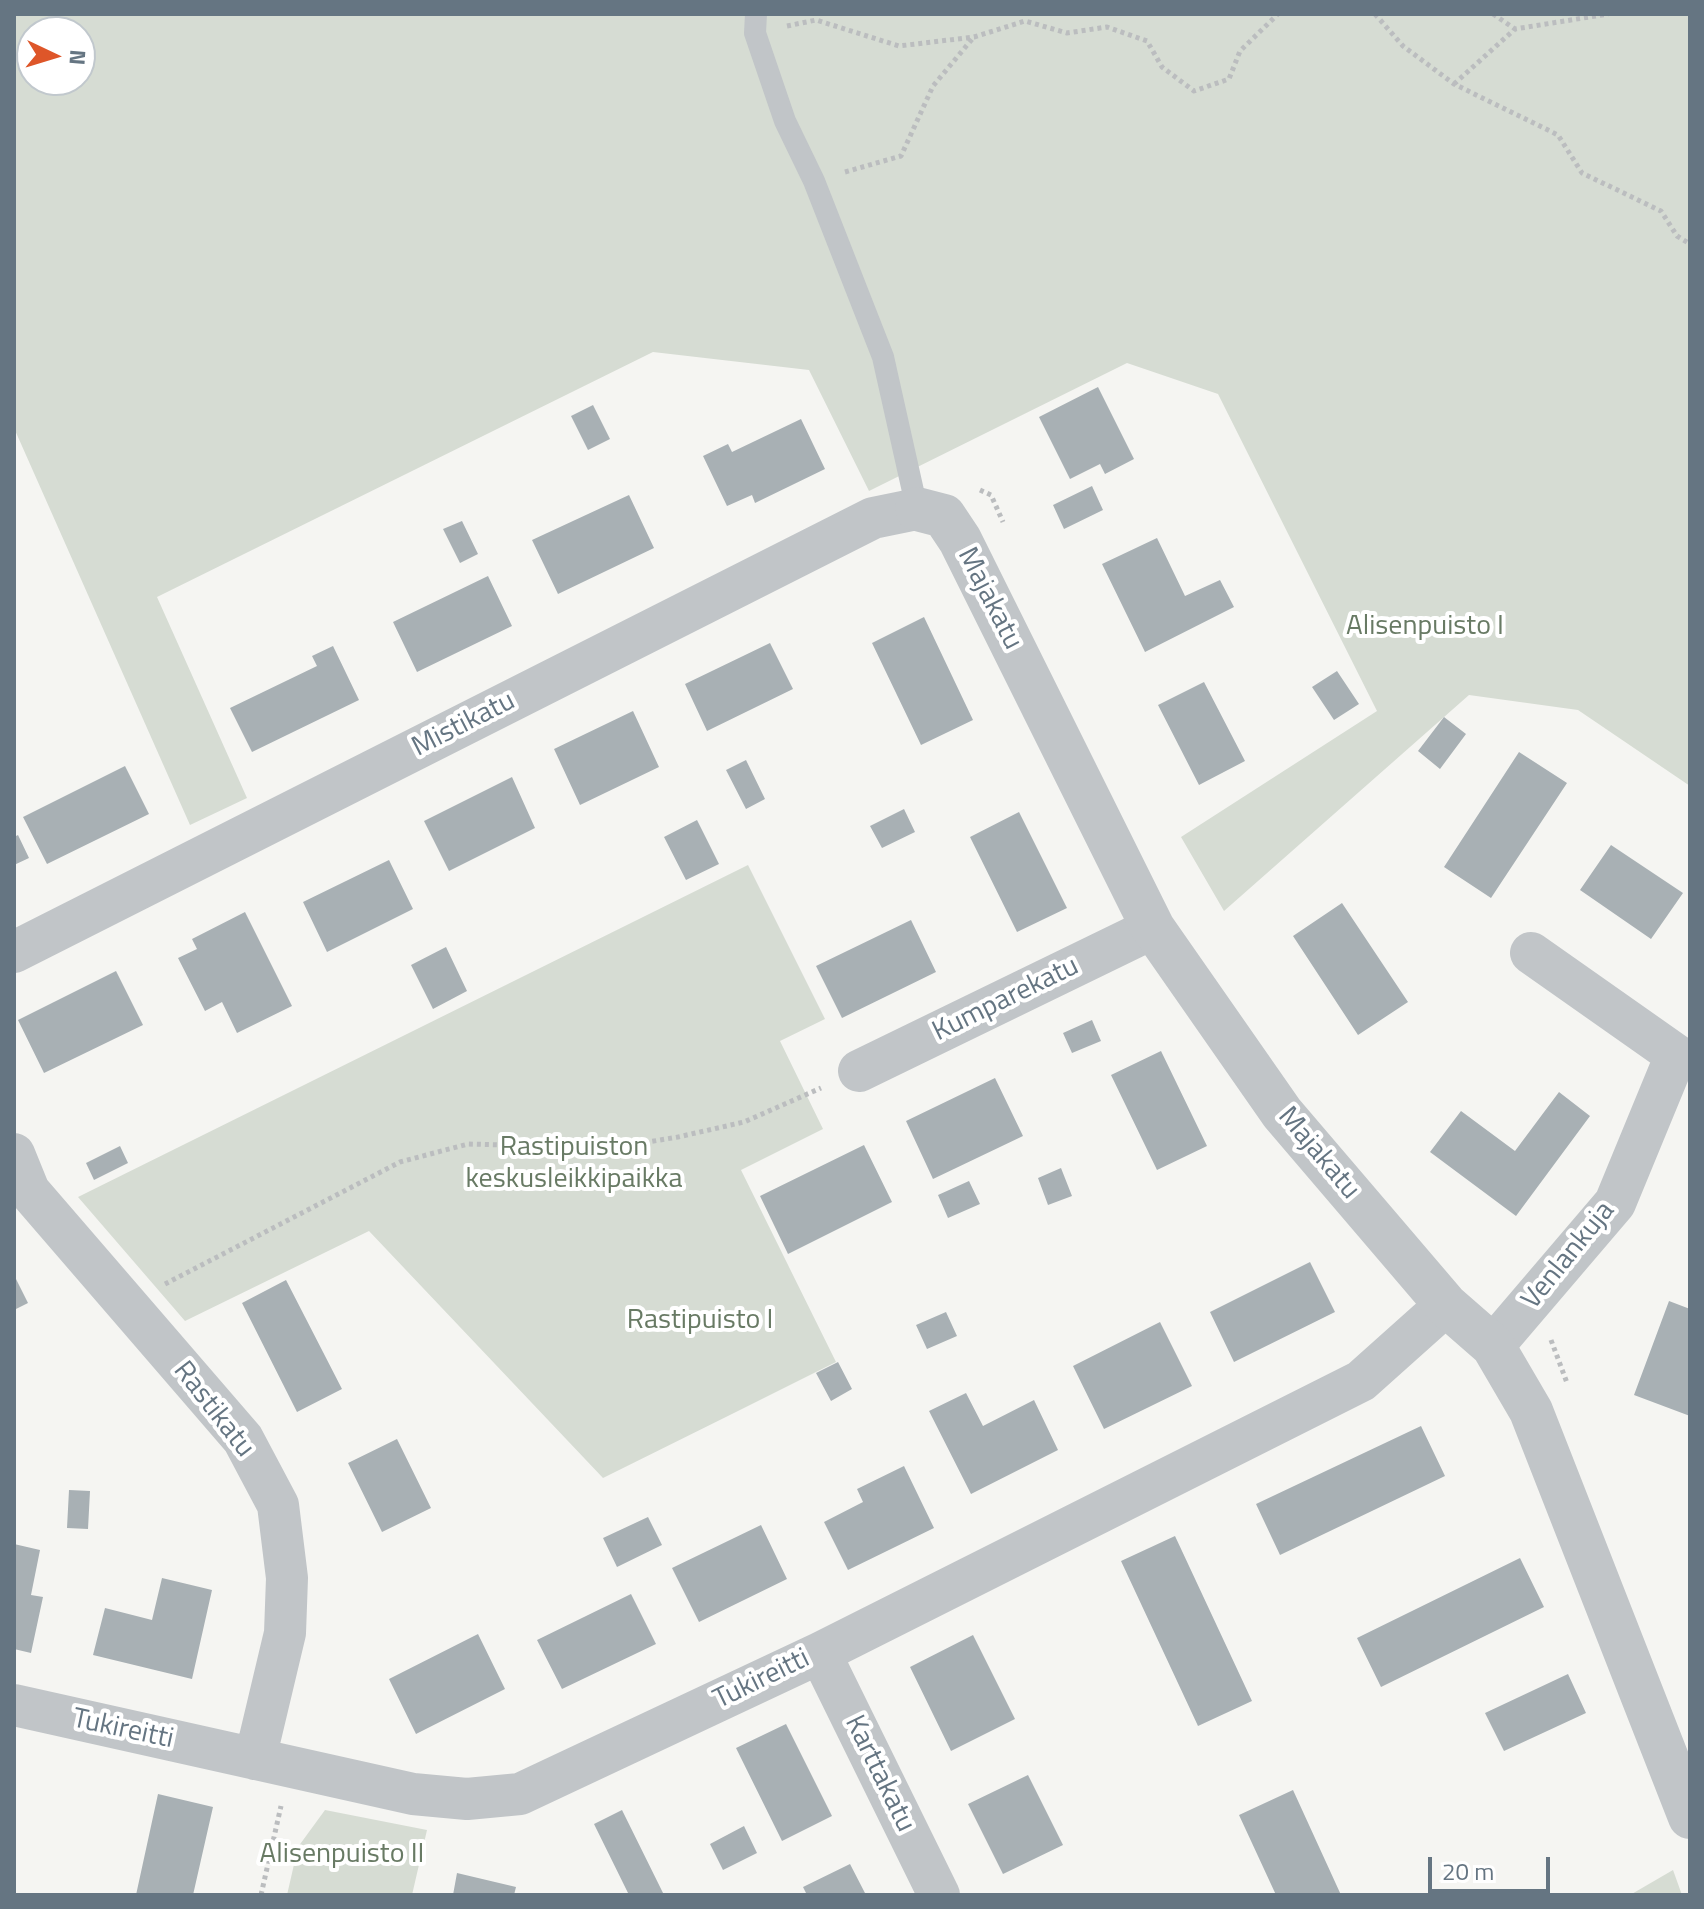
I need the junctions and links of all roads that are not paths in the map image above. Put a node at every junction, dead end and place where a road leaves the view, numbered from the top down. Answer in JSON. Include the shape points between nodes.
{"nodes":[{"id":1,"x":755,"y":24,"type":"edge"},
{"id":2,"x":917,"y":509,"type":"junction"},
{"id":3,"x":1153,"y":928,"type":"junction"},
{"id":4,"x":14,"y":952,"type":"edge"},
{"id":5,"x":1531,"y":953,"type":"dead end"},
{"id":6,"x":859,"y":1071,"type":"road end"},
{"id":7,"x":14,"y":1154,"type":"edge"},
{"id":8,"x":1446,"y":1305,"type":"junction"},
{"id":9,"x":1493,"y":1346,"type":"junction"},
{"id":10,"x":820,"y":1653,"type":"junction"},
{"id":11,"x":14,"y":1705,"type":"edge"},
{"id":12,"x":272,"y":1762,"type":"junction"},
{"id":13,"x":1690,"y":1817,"type":"edge"},
{"id":14,"x":939,"y":1895,"type":"edge"}],
"edges":[{"from":1,"to":2,"type":"lane","via":[[785,121],[883,357]]},
{"from":2,"to":3,"type":"street","name":"Majakatu","via":[[944,516],[960,540]]},
{"from":2,"to":4,"type":"street","name":"Mistikatu","via":[[873,518]]},
{"from":3,"to":6,"type":"street","name":"Kumparekatu"},
{"from":3,"to":8,"type":"street","name":"Majakatu","via":[[1282,1113]]},
{"from":5,"to":9,"type":"street","name":"Venlankuja","via":[[1676,1055],[1615,1203]]},
{"from":7,"to":12,"type":"street","name":"Rastikatu","via":[[29,1191],[243,1439],[278,1505],[287,1578]]},
{"from":8,"to":9,"type":"street","name":"Majakatu"},
{"from":8,"to":10,"type":"street","name":"Tukireitti","via":[[1361,1381]]},
{"from":9,"to":13,"type":"street","name":"Majakatu","via":[[1531,1411]]},
{"from":10,"to":12,"type":"street","name":"Tukireitti","via":[[520,1794],[467,1799],[413,1794]]},
{"from":10,"to":14,"type":"street","name":"Karttakatu"},
{"from":11,"to":12,"type":"street","name":"Tukireitti"}]}
